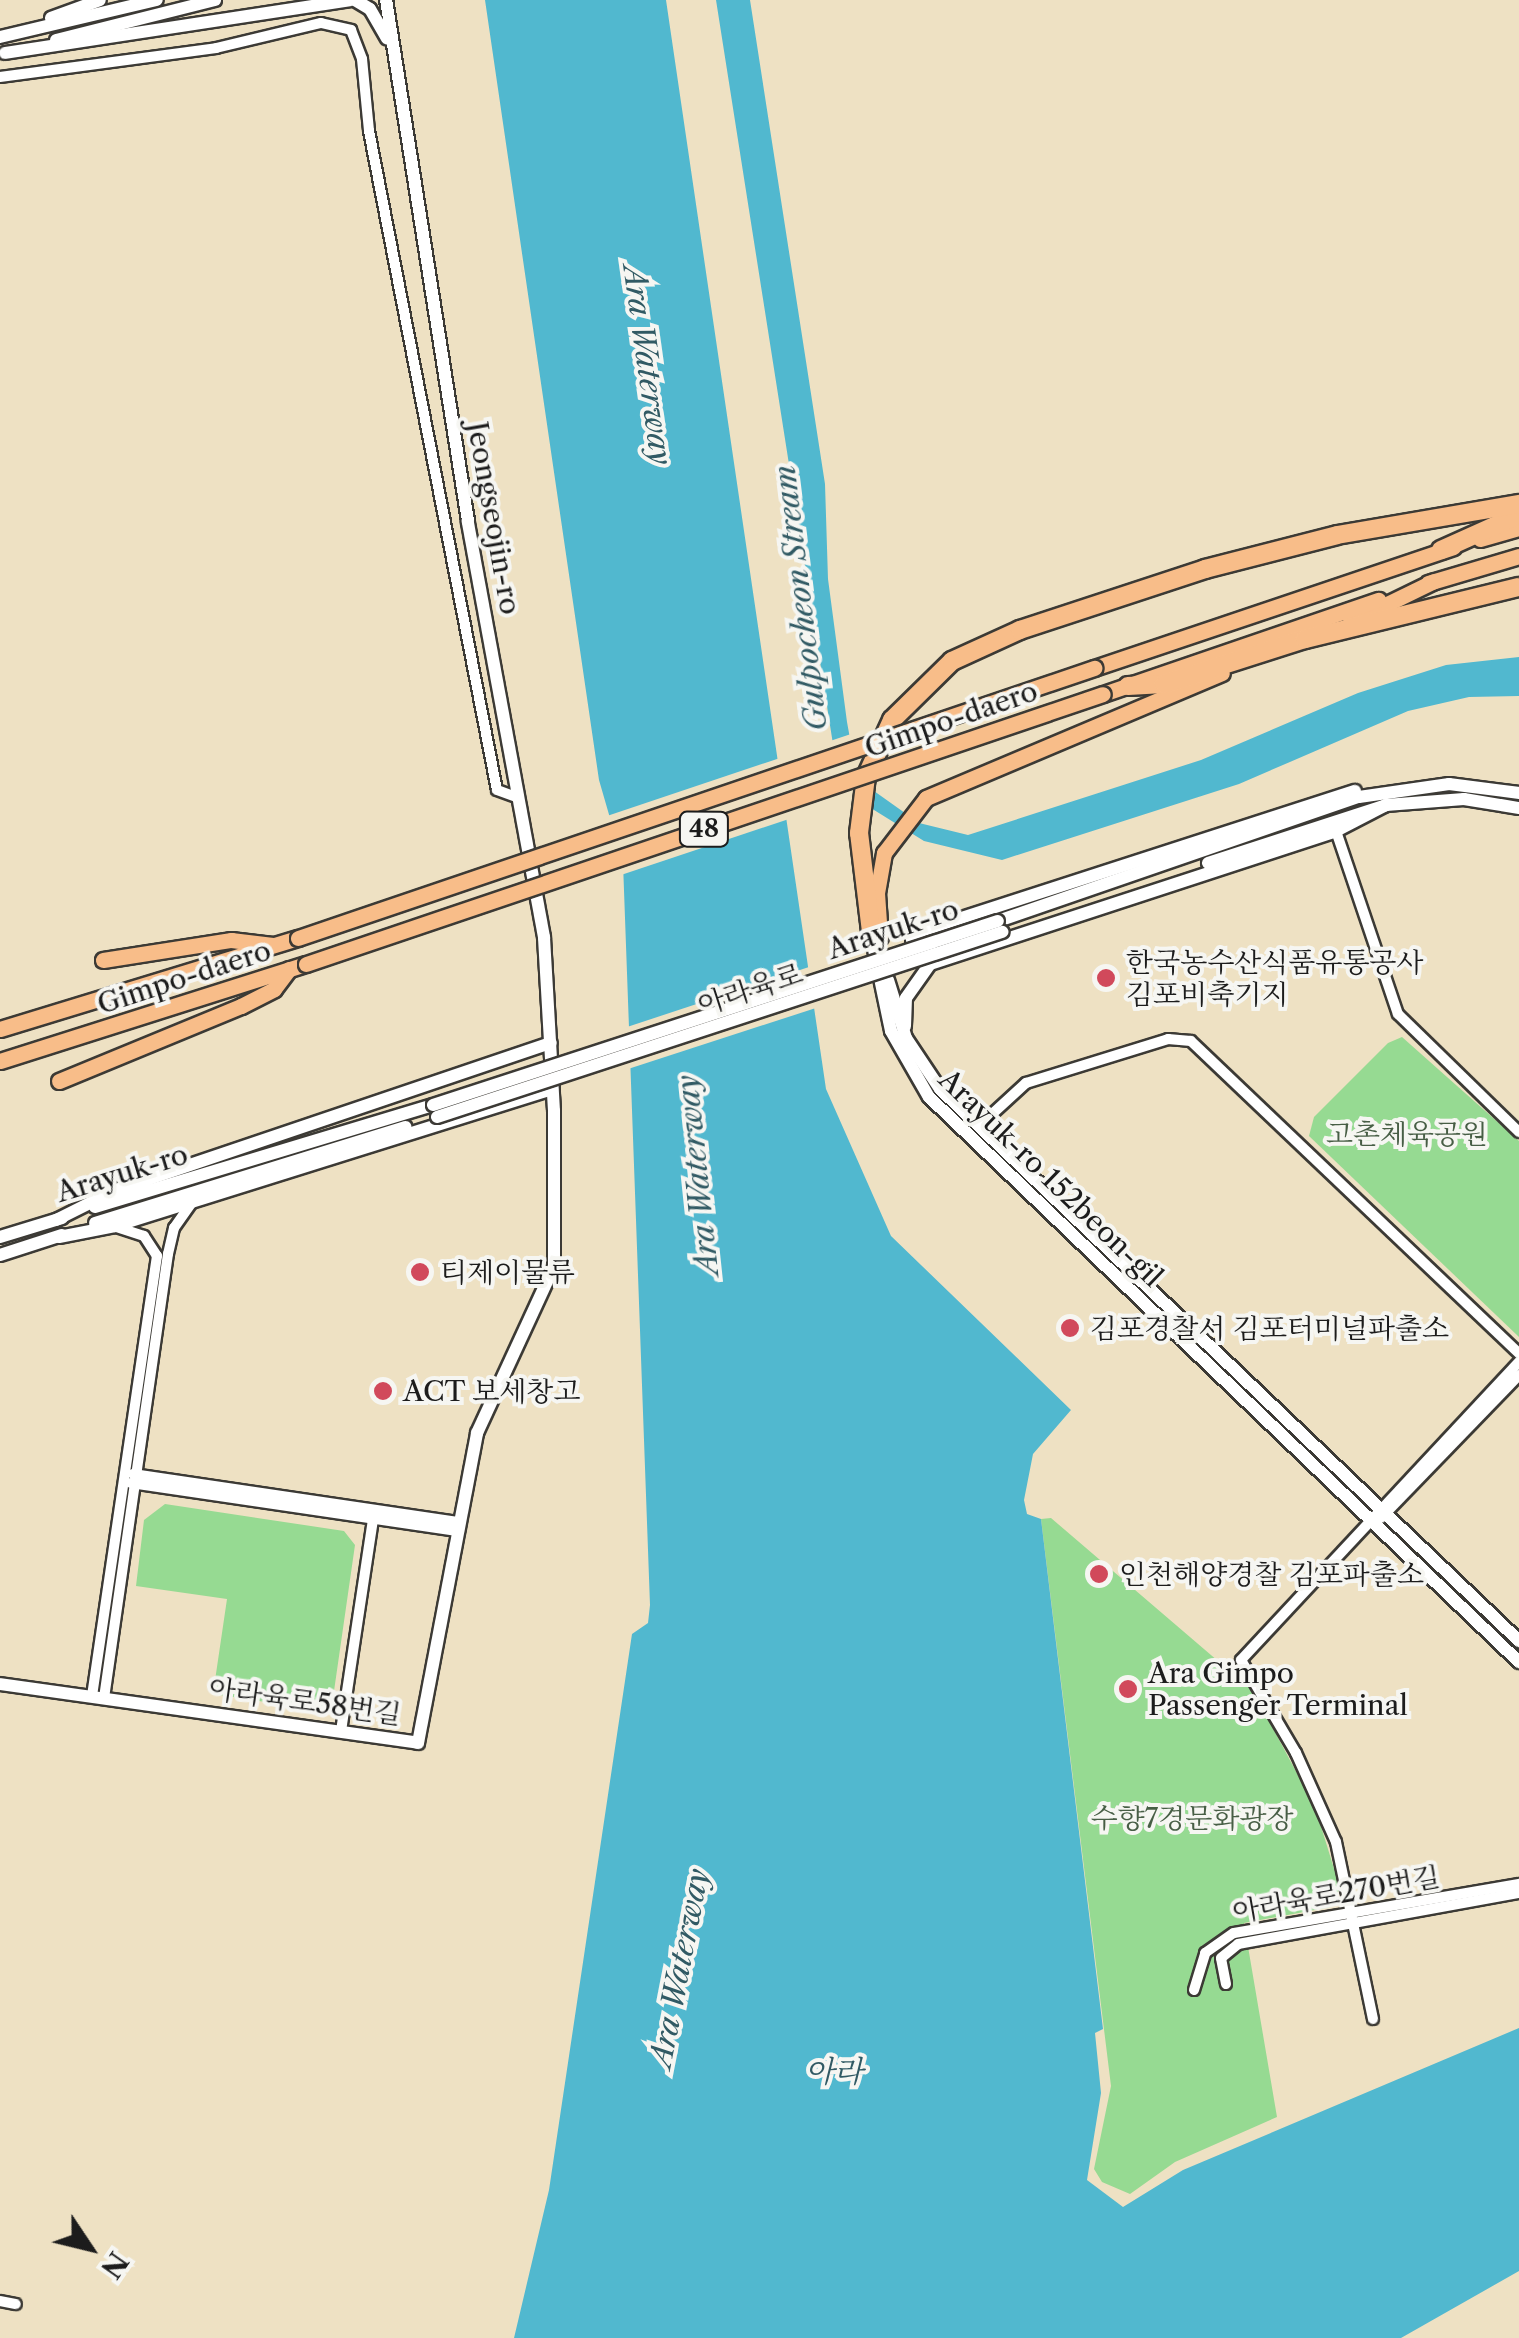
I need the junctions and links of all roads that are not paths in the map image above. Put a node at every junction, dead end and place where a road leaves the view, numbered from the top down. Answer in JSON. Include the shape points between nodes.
{"nodes":[{"id":1,"x":100,"y":0,"type":"edge"},
{"id":2,"x":157,"y":0,"type":"edge"},
{"id":3,"x":215,"y":0,"type":"edge"},
{"id":4,"x":348,"y":0,"type":"edge"},
{"id":5,"x":386,"y":0,"type":"edge"},
{"id":6,"x":0,"y":37,"type":"edge"},
{"id":7,"x":390,"y":46,"type":"junction"},
{"id":8,"x":3,"y":54,"type":"edge"},
{"id":9,"x":0,"y":77,"type":"edge"},
{"id":10,"x":1519,"y":504,"type":"edge"},
{"id":11,"x":1519,"y":516,"type":"edge"},
{"id":12,"x":1519,"y":528,"type":"edge"},
{"id":13,"x":1441,"y":550,"type":"junction"},
{"id":14,"x":1519,"y":556,"type":"edge"},
{"id":15,"x":1434,"y":581,"type":"junction"},
{"id":16,"x":1519,"y":586,"type":"edge"},
{"id":17,"x":1305,"y":640,"type":"junction"},
{"id":18,"x":1128,"y":686,"type":"junction"},
{"id":19,"x":1519,"y":793,"type":"edge"},
{"id":20,"x":520,"y":798,"type":"junction"},
{"id":21,"x":1384,"y":799,"type":"junction"},
{"id":22,"x":1519,"y":808,"type":"edge"},
{"id":23,"x":1336,"y":830,"type":"junction"},
{"id":24,"x":876,"y":938,"type":"junction"},
{"id":25,"x":277,"y":945,"type":"junction"},
{"id":26,"x":103,"y":960,"type":"dead end"},
{"id":27,"x":940,"y":962,"type":"junction"},
{"id":28,"x":289,"y":969,"type":"junction"},
{"id":29,"x":5,"y":1024,"type":"edge"},
{"id":30,"x":906,"y":1038,"type":"junction"},
{"id":31,"x":551,"y":1044,"type":"junction"},
{"id":32,"x":48,"y":1048,"type":"junction"},
{"id":33,"x":512,"y":1060,"type":"junction"},
{"id":34,"x":0,"y":1061,"type":"edge"},
{"id":35,"x":0,"y":1074,"type":"edge"},
{"id":36,"x":59,"y":1081,"type":"dead end"},
{"id":37,"x":552,"y":1090,"type":"junction"},
{"id":38,"x":524,"y":1097,"type":"junction"},
{"id":39,"x":435,"y":1111,"type":"junction"},
{"id":40,"x":979,"y":1126,"type":"junction"},
{"id":41,"x":1519,"y":1132,"type":"edge"},
{"id":42,"x":192,"y":1202,"type":"junction"},
{"id":43,"x":56,"y":1220,"type":"junction"},
{"id":44,"x":115,"y":1226,"type":"junction"},
{"id":45,"x":0,"y":1237,"type":"edge"},
{"id":46,"x":58,"y":1237,"type":"junction"},
{"id":47,"x":0,"y":1255,"type":"edge"},
{"id":48,"x":1519,"y":1353,"type":"edge"},
{"id":49,"x":1519,"y":1362,"type":"edge"},
{"id":50,"x":1519,"y":1376,"type":"edge"},
{"id":51,"x":130,"y":1478,"type":"junction"},
{"id":52,"x":1383,"y":1512,"type":"junction"},
{"id":53,"x":373,"y":1520,"type":"junction"},
{"id":54,"x":1371,"y":1523,"type":"junction"},
{"id":55,"x":456,"y":1525,"type":"junction"},
{"id":56,"x":1519,"y":1641,"type":"edge"},
{"id":57,"x":1519,"y":1662,"type":"edge"},
{"id":58,"x":0,"y":1684,"type":"edge"},
{"id":59,"x":98,"y":1697,"type":"junction"},
{"id":60,"x":341,"y":1731,"type":"junction"},
{"id":61,"x":1519,"y":1884,"type":"edge"},
{"id":62,"x":1519,"y":1893,"type":"edge"},
{"id":63,"x":1355,"y":1916,"type":"junction"},
{"id":64,"x":1236,"y":1939,"type":"junction"},
{"id":65,"x":1221,"y":1958,"type":"junction"},
{"id":66,"x":1200,"y":1961,"type":"junction"},
{"id":67,"x":1226,"y":1984,"type":"dead end"},
{"id":68,"x":1194,"y":1990,"type":"dead end"},
{"id":69,"x":1373,"y":2019,"type":"dead end"},
{"id":70,"x":0,"y":2301,"type":"edge"},
{"id":71,"x":16,"y":2304,"type":"dead end"}],
"edges":[{"from":1,"to":6,"type":"street"},
{"from":2,"to":6,"type":"street"},
{"from":3,"to":8,"type":"street"},
{"from":4,"to":7,"type":"street","via":[[370,10]]},
{"from":4,"to":8,"type":"street"},
{"from":5,"to":7,"type":"street","name":"Jeongseojin-ro"},
{"from":7,"to":20,"type":"street","name":"Jeongseojin-ro"},
{"from":9,"to":20,"type":"street","via":[[216,48],[321,24],[351,30],[362,59],[370,131],[496,790]]},
{"from":10,"to":24,"type":"highway","via":[[1268,552],[985,643],[935,674],[908,700],[866,777],[860,818]]},
{"from":11,"to":13,"type":"highway"},
{"from":12,"to":13,"type":"main road","name":"Gimpo-daero","number":"48"},
{"from":13,"to":25,"type":"main road","name":"Gimpo-daero","number":"48","bridge":true},
{"from":14,"to":15,"type":"main road","name":"Gimpo-daero","number":"48"},
{"from":15,"to":17,"type":"main road"},
{"from":15,"to":18,"type":"main road","name":"Gimpo-daero","number":"48"},
{"from":16,"to":17,"type":"highway"},
{"from":17,"to":18,"type":"highway","via":[[1179,680]]},
{"from":17,"to":24,"type":"main road","via":[[926,798],[890,838],[878,878]]},
{"from":18,"to":28,"type":"main road","name":"Gimpo-daero","number":"48","bridge":true},
{"from":19,"to":21,"type":"street","name":"Arayuk-ro","via":[[1449,784]]},
{"from":20,"to":31,"type":"street","name":"Jeongseojin-ro","via":[[544,936]]},
{"from":21,"to":22,"type":"street"},
{"from":21,"to":23,"type":"street"},
{"from":21,"to":27,"type":"street","via":[[1361,790],[1312,802],[914,936],[917,959]]},
{"from":21,"to":39,"type":"street","name":"Arayuk-ro","bridge":true},
{"from":23,"to":27,"type":"street"},
{"from":23,"to":41,"type":"street","via":[[1398,1014]]},
{"from":24,"to":30,"type":"street","name":"Arayuk-ro 152beon-gil"},
{"from":24,"to":54,"type":"street","name":"Arayuk-ro 152beon-gil","via":[[891,1031],[922,1088]]},
{"from":25,"to":26,"type":"main road","via":[[231,940]]},
{"from":25,"to":29,"type":"main road","name":"Gimpo-daero","number":"48"},
{"from":27,"to":30,"type":"street","via":[[923,970],[911,988]]},
{"from":28,"to":32,"type":"main road","name":"Gimpo-daero","number":"48"},
{"from":28,"to":36,"type":"main road","via":[[274,988],[240,1006]]},
{"from":30,"to":40,"type":"street","name":"Arayuk-ro 152beon-gil","via":[[932,1080]]},
{"from":31,"to":33,"type":"street"},
{"from":31,"to":37,"type":"street","name":"Jeongseojin-ro"},
{"from":32,"to":34,"type":"main road","name":"Gimpo-daero","number":"48"},
{"from":32,"to":35,"type":"main road"},
{"from":33,"to":38,"type":"street","via":[[521,1070]]},
{"from":33,"to":43,"type":"street","via":[[116,1190]]},
{"from":37,"to":38,"type":"street"},
{"from":37,"to":55,"type":"street","name":"아라육로58번길","via":[[554,1266],[482,1419]]},
{"from":38,"to":42,"type":"street"},
{"from":39,"to":43,"type":"street","name":"Arayuk-ro"},
{"from":39,"to":46,"type":"street"},
{"from":40,"to":48,"type":"street","via":[[1026,1083],[1168,1038],[1191,1041]]},
{"from":40,"to":52,"type":"street","name":"Arayuk-ro 152beon-gil"},
{"from":42,"to":44,"type":"street"},
{"from":42,"to":51,"type":"street","via":[[171,1238]]},
{"from":43,"to":45,"type":"street","name":"Arayuk-ro"},
{"from":44,"to":46,"type":"street"},
{"from":44,"to":51,"type":"street","via":[[144,1236],[157,1256]]},
{"from":46,"to":47,"type":"street"},
{"from":49,"to":52,"type":"street"},
{"from":50,"to":52,"type":"street"},
{"from":51,"to":53,"type":"street"},
{"from":51,"to":55,"type":"street"},
{"from":51,"to":59,"type":"street"},
{"from":52,"to":54,"type":"street"},
{"from":52,"to":56,"type":"street","name":"Arayuk-ro 152beon-gil"},
{"from":53,"to":55,"type":"street"},
{"from":53,"to":60,"type":"street"},
{"from":54,"to":57,"type":"street","name":"Arayuk-ro 152beon-gil"},
{"from":54,"to":63,"type":"street","via":[[1241,1660],[1315,1791]]},
{"from":55,"to":60,"type":"street","name":"아라육로58번길","via":[[418,1742]]},
{"from":58,"to":59,"type":"street","name":"아라육로58번길"},
{"from":59,"to":60,"type":"street","name":"아라육로58번길"},
{"from":61,"to":63,"type":"street","name":"아라육로270번길"},
{"from":62,"to":63,"type":"street","name":"아라육로270번길"},
{"from":63,"to":64,"type":"street","name":"아라육로270번길"},
{"from":63,"to":69,"type":"street"},
{"from":64,"to":65,"type":"street","name":"아라육로270번길"},
{"from":64,"to":66,"type":"street","name":"아라육로270번길"},
{"from":65,"to":66,"type":"street","via":[[1212,1966]]},
{"from":65,"to":67,"type":"street","name":"아라육로270번길"},
{"from":66,"to":68,"type":"street"},
{"from":70,"to":71,"type":"street"}]}
